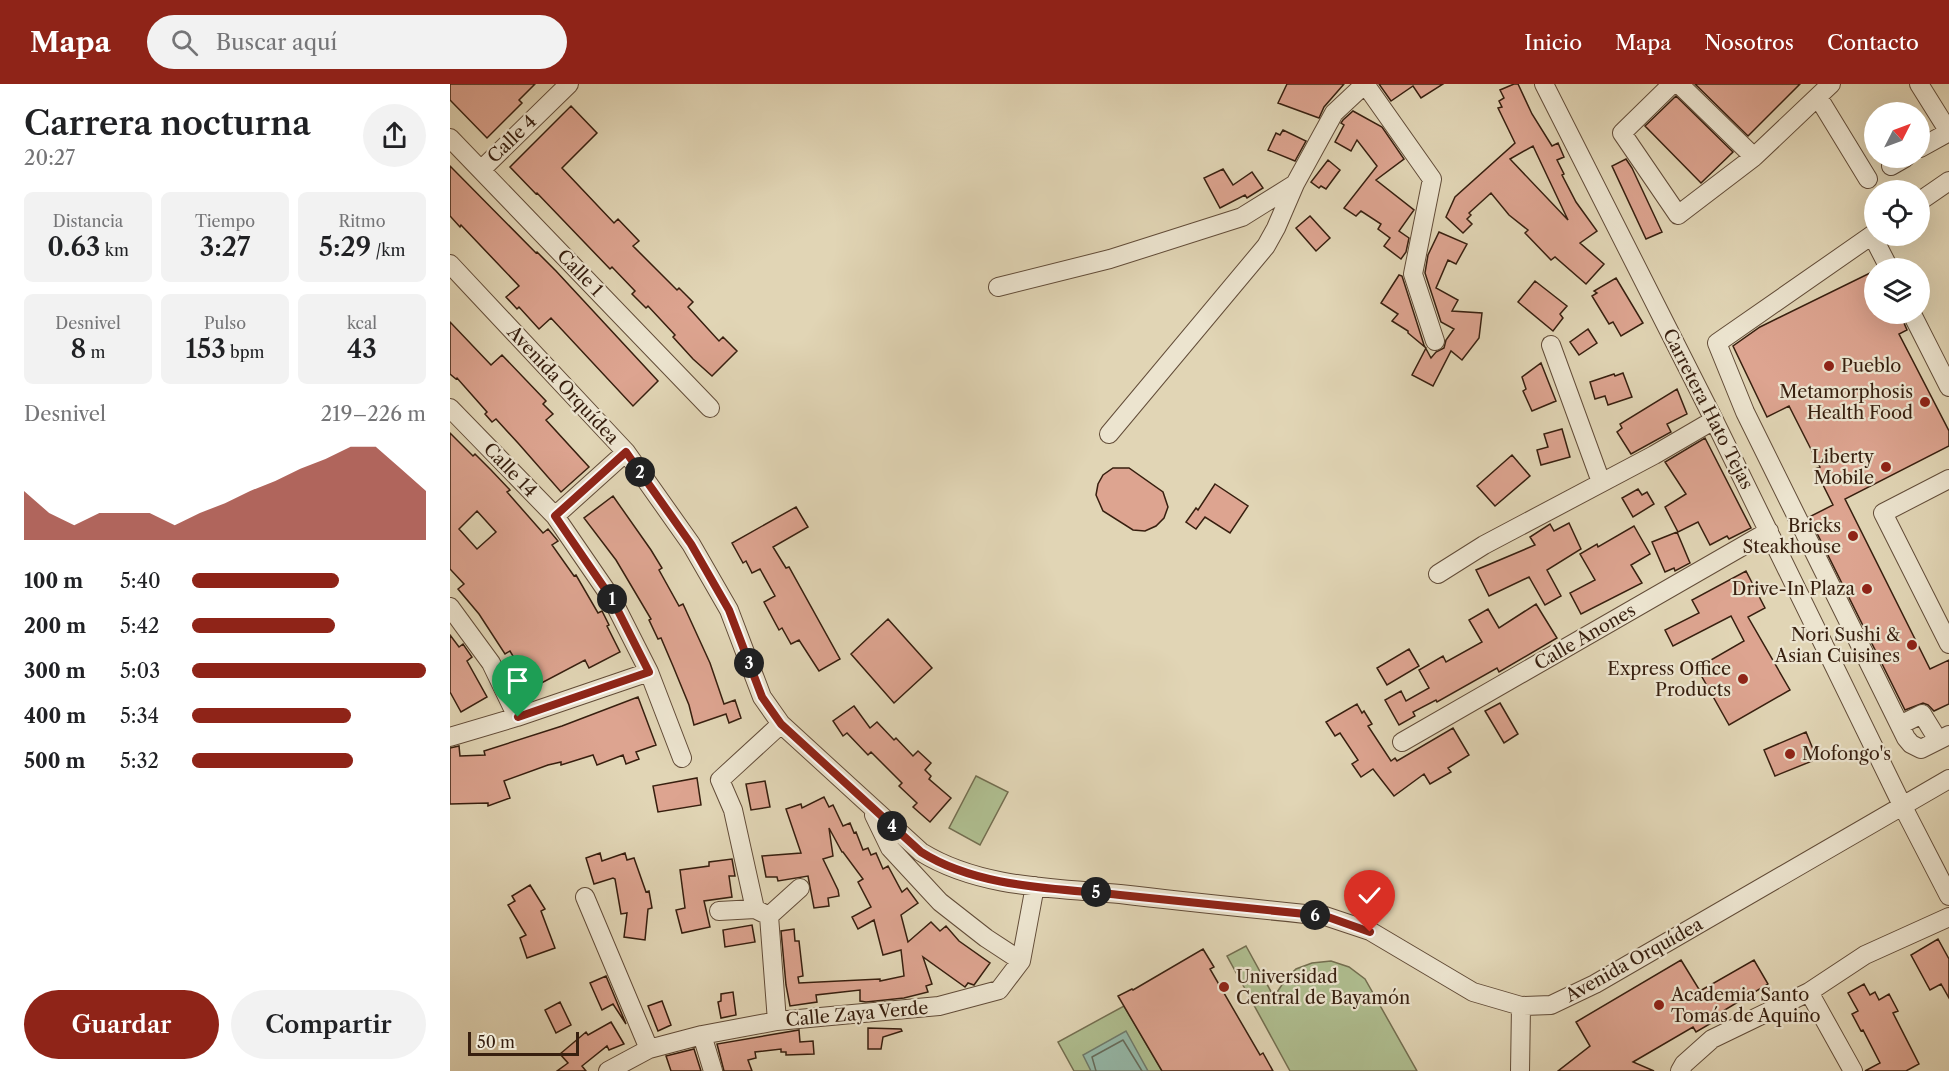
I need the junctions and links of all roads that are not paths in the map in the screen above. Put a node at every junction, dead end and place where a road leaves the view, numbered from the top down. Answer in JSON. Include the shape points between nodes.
{"nodes":[{"id":1,"x":569,"y":84,"type":"edge"},
{"id":2,"x":1365,"y":84,"type":"edge"},
{"id":3,"x":1544,"y":84,"type":"edge"},
{"id":4,"x":1672,"y":84,"type":"edge"},
{"id":5,"x":1679,"y":84,"type":"edge"},
{"id":6,"x":1919,"y":84,"type":"edge"},
{"id":7,"x":1824,"y":90,"type":"edge"},
{"id":8,"x":1948,"y":128,"type":"edge"},
{"id":9,"x":450,"y":138,"type":"edge"},
{"id":10,"x":1930,"y":142,"type":"edge"},
{"id":11,"x":1754,"y":157,"type":"junction"},
{"id":12,"x":481,"y":170,"type":"junction"},
{"id":13,"x":1868,"y":179,"type":"dead end"},
{"id":14,"x":1949,"y":181,"type":"edge"},
{"id":15,"x":1295,"y":184,"type":"junction"},
{"id":16,"x":1930,"y":194,"type":"edge"},
{"id":17,"x":1864,"y":241,"type":"edge"},
{"id":18,"x":453,"y":271,"type":"edge"},
{"id":19,"x":998,"y":287,"type":"dead end"},
{"id":20,"x":1917,"y":324,"type":"edge"},
{"id":21,"x":1435,"y":341,"type":"dead end"},
{"id":22,"x":1551,"y":345,"type":"dead end"},
{"id":23,"x":1949,"y":387,"type":"edge"},
{"id":24,"x":450,"y":408,"type":"edge"},
{"id":25,"x":710,"y":408,"type":"dead end"},
{"id":26,"x":1714,"y":420,"type":"junction"},
{"id":27,"x":1109,"y":434,"type":"dead end"},
{"id":28,"x":626,"y":452,"type":"junction"},
{"id":29,"x":1949,"y":479,"type":"edge"},
{"id":30,"x":1601,"y":482,"type":"junction"},
{"id":31,"x":555,"y":516,"type":"junction"},
{"id":32,"x":1769,"y":531,"type":"junction"},
{"id":33,"x":1438,"y":574,"type":"dead end"},
{"id":34,"x":450,"y":607,"type":"edge"},
{"id":35,"x":1949,"y":644,"type":"edge"},
{"id":36,"x":649,"y":672,"type":"junction"},
{"id":37,"x":518,"y":717,"type":"junction"},
{"id":38,"x":781,"y":724,"type":"junction"},
{"id":39,"x":450,"y":737,"type":"edge"},
{"id":40,"x":1944,"y":737,"type":"edge"},
{"id":41,"x":1402,"y":742,"type":"dead end"},
{"id":42,"x":682,"y":758,"type":"dead end"},
{"id":43,"x":1949,"y":779,"type":"edge"},
{"id":44,"x":870,"y":805,"type":"junction"},
{"id":45,"x":1902,"y":805,"type":"junction"},
{"id":46,"x":1035,"y":886,"type":"junction"},
{"id":47,"x":800,"y":888,"type":"dead end"},
{"id":48,"x":1949,"y":896,"type":"edge"},
{"id":49,"x":585,"y":897,"type":"dead end"},
{"id":50,"x":719,"y":911,"type":"dead end"},
{"id":51,"x":762,"y":912,"type":"junction"},
{"id":52,"x":1949,"y":917,"type":"edge"},
{"id":53,"x":1021,"y":961,"type":"junction"},
{"id":54,"x":1809,"y":993,"type":"junction"},
{"id":55,"x":1521,"y":1005,"type":"junction"},
{"id":56,"x":777,"y":1021,"type":"junction"},
{"id":57,"x":702,"y":1035,"type":"junction"},
{"id":58,"x":649,"y":1049,"type":"junction"},
{"id":59,"x":608,"y":1071,"type":"edge"},
{"id":60,"x":712,"y":1071,"type":"edge"},
{"id":61,"x":1520,"y":1071,"type":"edge"},
{"id":62,"x":1680,"y":1071,"type":"edge"},
{"id":63,"x":1853,"y":1071,"type":"edge"}],
"edges":[{"from":1,"to":12,"type":"street","name":"Calle 4"},
{"from":2,"to":15,"type":"street","via":[[1334,113]]},
{"from":2,"to":21,"type":"street","via":[[1432,178],[1413,274]]},
{"from":3,"to":26,"type":"street","name":"Carretera Hato Tejas"},
{"from":4,"to":11,"type":"street","via":[[1622,133],[1678,214]]},
{"from":5,"to":11,"type":"street"},
{"from":6,"to":8,"type":"street"},
{"from":7,"to":11,"type":"street"},
{"from":7,"to":13,"type":"street"},
{"from":8,"to":10,"type":"street","via":[[1949,132]]},
{"from":9,"to":12,"type":"street","name":"Calle 1"},
{"from":12,"to":25,"type":"street","name":"Calle 1"},
{"from":14,"to":16,"type":"street"},
{"from":15,"to":19,"type":"street","via":[[1242,217],[1110,259]]},
{"from":15,"to":27,"type":"street","via":[[1266,246]]},
{"from":17,"to":40,"type":"street","via":[[1717,343],[1745,412],[1900,725],[1911,744],[1920,749]]},
{"from":18,"to":28,"type":"street","name":"Avenida Orquídea"},
{"from":20,"to":23,"type":"street"},
{"from":22,"to":30,"type":"street"},
{"from":24,"to":31,"type":"street","name":"Calle 14"},
{"from":26,"to":30,"type":"street"},
{"from":26,"to":32,"type":"street","name":"Carretera Hato Tejas"},
{"from":28,"to":31,"type":"street"},
{"from":28,"to":38,"type":"street","name":"Avenida Orquídea","via":[[696,553],[729,610],[762,697]]},
{"from":29,"to":35,"type":"street","via":[[1883,513]]},
{"from":30,"to":33,"type":"street"},
{"from":31,"to":36,"type":"street","name":"Calle 14","via":[[612,599]]},
{"from":32,"to":41,"type":"street","name":"Calle Anones"},
{"from":32,"to":45,"type":"street","name":"Carretera Hato Tejas"},
{"from":34,"to":37,"type":"street","via":[[491,663]]},
{"from":36,"to":37,"type":"street"},
{"from":36,"to":42,"type":"street","name":"Calle 14"},
{"from":37,"to":39,"type":"street"},
{"from":38,"to":44,"type":"street","name":"Avenida Orquídea"},
{"from":38,"to":51,"type":"street","via":[[720,780],[733,810]]},
{"from":43,"to":45,"type":"street","name":"Avenida Orquídea"},
{"from":44,"to":46,"type":"street","name":"Avenida Orquídea","via":[[921,852],[941,864],[966,874]]},
{"from":44,"to":53,"type":"street","via":[[890,848],[940,902]]},
{"from":45,"to":48,"type":"street","name":"Carretera Hato Tejas"},
{"from":45,"to":55,"type":"street","name":"Avenida Orquídea","via":[[1595,984],[1551,1005]]},
{"from":46,"to":53,"type":"street","name":"Calle Zaya Verde"},
{"from":46,"to":55,"type":"street","name":"Avenida Orquídea","via":[[1325,916],[1370,932],[1473,992]]},
{"from":47,"to":51,"type":"street"},
{"from":49,"to":58,"type":"street"},
{"from":50,"to":51,"type":"street"},
{"from":51,"to":56,"type":"street"},
{"from":52,"to":54,"type":"street","via":[[1865,955]]},
{"from":53,"to":56,"type":"street","name":"Calle Zaya Verde","via":[[999,990],[939,1006]]},
{"from":54,"to":62,"type":"street","via":[[1712,1039]]},
{"from":54,"to":63,"type":"street"},
{"from":55,"to":61,"type":"street"},
{"from":56,"to":57,"type":"street","name":"Calle Zaya Verde"},
{"from":57,"to":58,"type":"street","name":"Calle Zaya Verde"},
{"from":57,"to":60,"type":"street"},
{"from":58,"to":59,"type":"street","name":"Calle Zaya Verde"}]}
